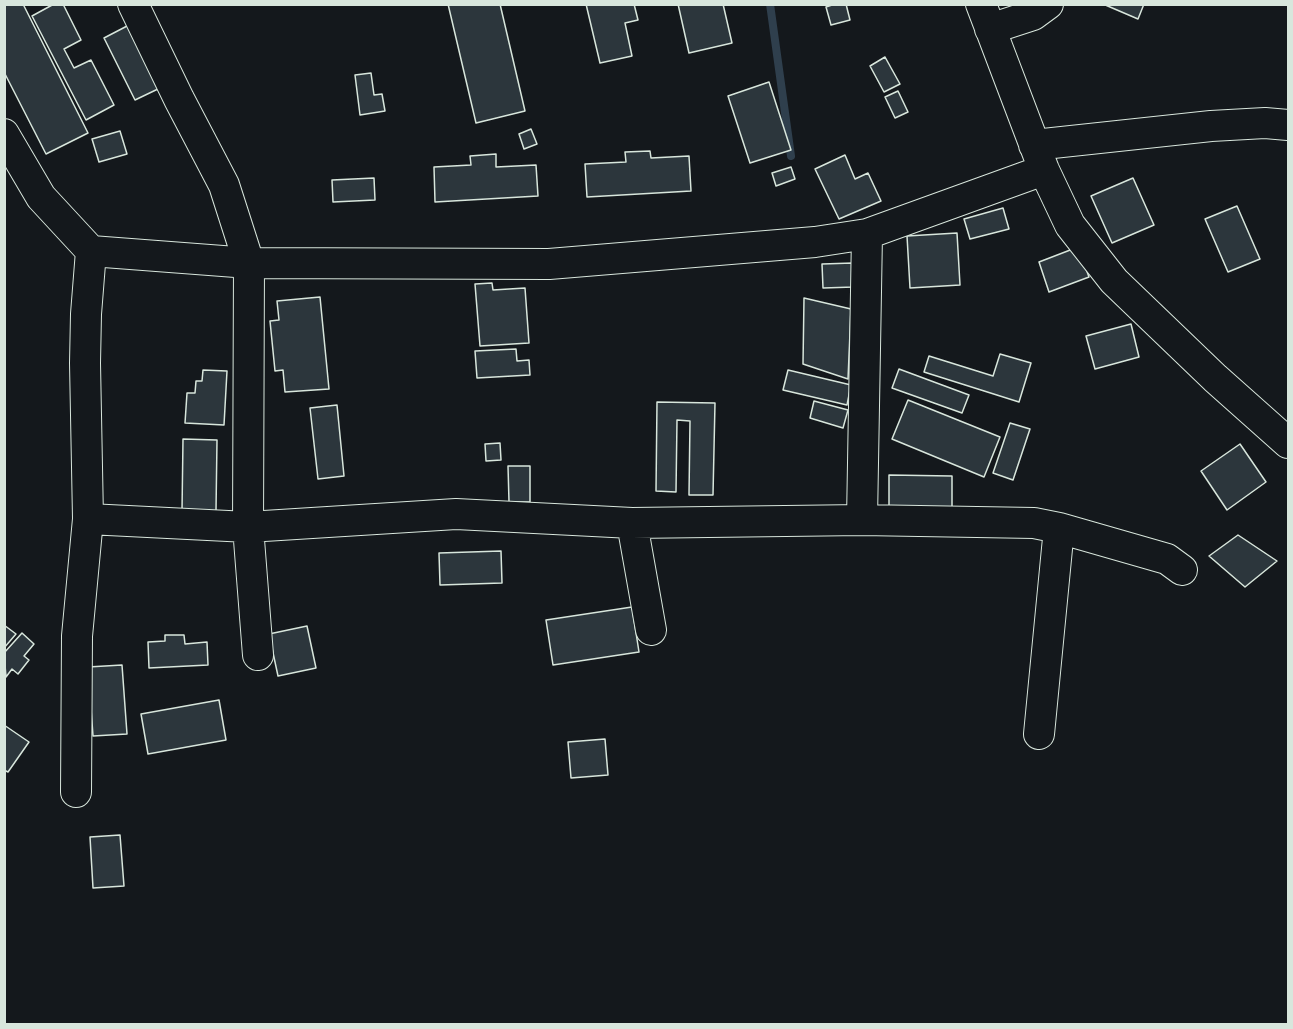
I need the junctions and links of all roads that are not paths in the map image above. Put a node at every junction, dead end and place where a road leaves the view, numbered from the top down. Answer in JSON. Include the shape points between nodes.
{"nodes":[{"id":1,"x":133,"y":4,"type":"edge"},
{"id":2,"x":1048,"y":4,"type":"edge"},
{"id":3,"x":985,"y":16,"type":"edge"},
{"id":4,"x":1288,"y":125,"type":"edge"},
{"id":5,"x":4,"y":134,"type":"edge"},
{"id":6,"x":1039,"y":158,"type":"junction"},
{"id":7,"x":867,"y":234,"type":"junction"},
{"id":8,"x":91,"y":251,"type":"junction"},
{"id":9,"x":249,"y":263,"type":"junction"},
{"id":10,"x":1288,"y":443,"type":"edge"},
{"id":11,"x":88,"y":519,"type":"junction"},
{"id":12,"x":862,"y":520,"type":"junction"},
{"id":13,"x":632,"y":523,"type":"junction"},
{"id":14,"x":248,"y":527,"type":"junction"},
{"id":15,"x":1059,"y":528,"type":"junction"},
{"id":16,"x":1182,"y":570,"type":"dead end"},
{"id":17,"x":651,"y":630,"type":"dead end"},
{"id":18,"x":258,"y":655,"type":"dead end"},
{"id":19,"x":1039,"y":734,"type":"dead end"},
{"id":20,"x":76,"y":792,"type":"dead end"}],
"edges":[{"from":1,"to":9,"type":"street","via":[[225,185]]},
{"from":2,"to":3,"type":"street","via":[[1033,15]]},
{"from":3,"to":6,"type":"street"},
{"from":4,"to":6,"type":"street","via":[[1211,126]]},
{"from":5,"to":8,"type":"street","via":[[41,197]]},
{"from":6,"to":7,"type":"street"},
{"from":6,"to":10,"type":"street","via":[[1070,225],[1114,281]]},
{"from":7,"to":9,"type":"street","via":[[815,242],[549,264]]},
{"from":7,"to":12,"type":"street"},
{"from":8,"to":9,"type":"street"},
{"from":8,"to":11,"type":"street","via":[[85,363]]},
{"from":9,"to":14,"type":"street"},
{"from":11,"to":14,"type":"street"},
{"from":11,"to":20,"type":"street","via":[[76,636]]},
{"from":12,"to":13,"type":"street"},
{"from":12,"to":15,"type":"street","via":[[1034,523]]},
{"from":13,"to":14,"type":"street","via":[[456,514]]},
{"from":13,"to":17,"type":"street"},
{"from":14,"to":18,"type":"street"},
{"from":15,"to":16,"type":"street","via":[[1167,560]]},
{"from":15,"to":19,"type":"street"}]}
